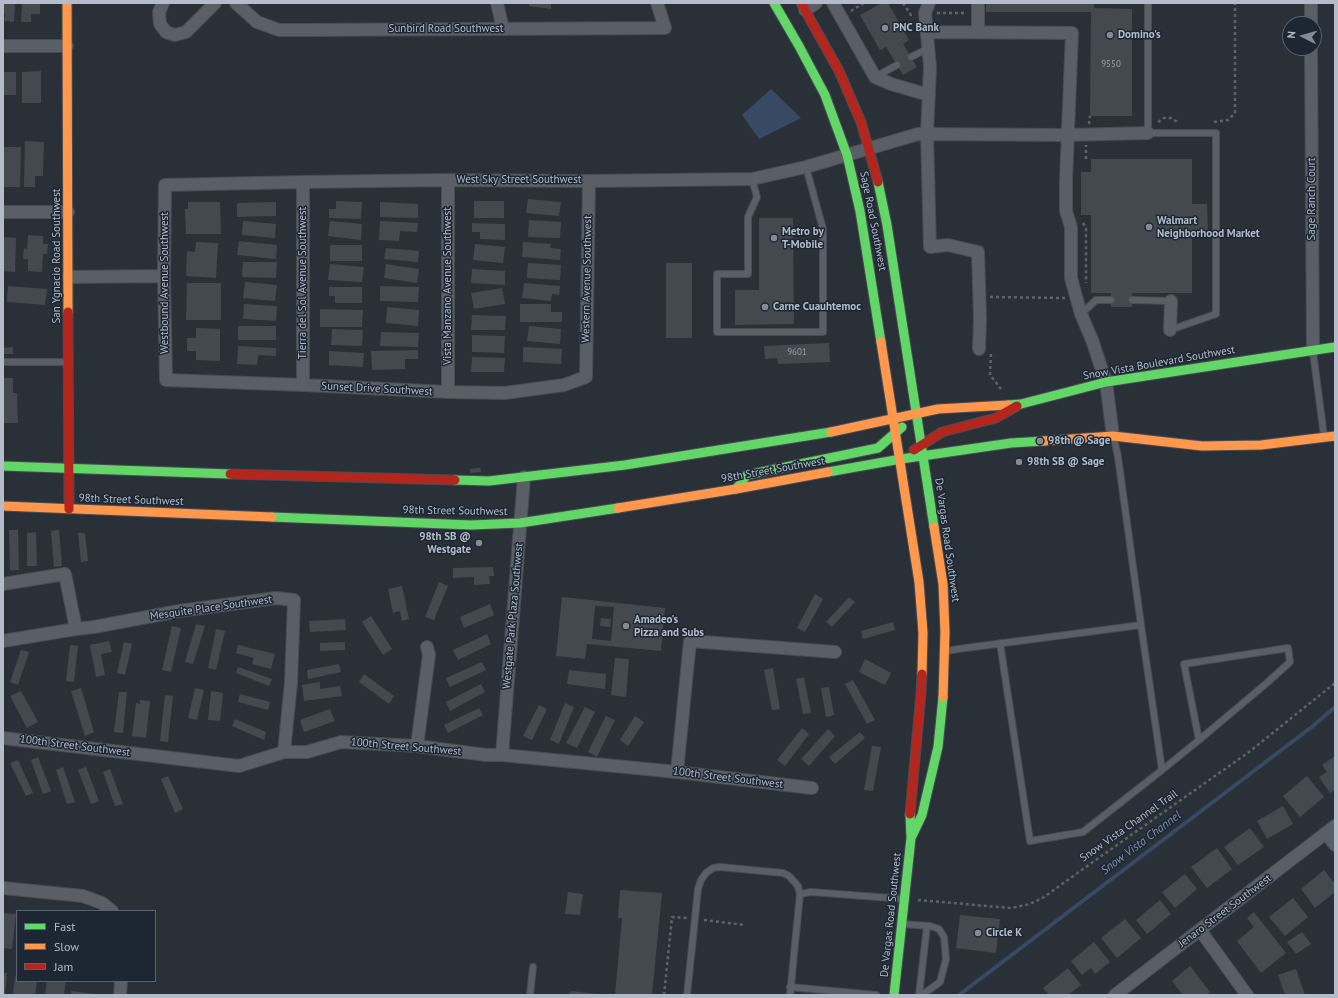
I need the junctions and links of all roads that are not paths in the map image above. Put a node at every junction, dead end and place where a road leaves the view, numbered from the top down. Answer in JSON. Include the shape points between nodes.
{"nodes":[{"id":1,"x":67,"y":3,"type":"edge"},
{"id":2,"x":163,"y":3,"type":"edge"},
{"id":3,"x":215,"y":3,"type":"edge"},
{"id":4,"x":236,"y":3,"type":"edge"},
{"id":5,"x":497,"y":3,"type":"edge"},
{"id":6,"x":657,"y":3,"type":"edge"},
{"id":7,"x":774,"y":3,"type":"edge"},
{"id":8,"x":816,"y":3,"type":"edge"},
{"id":9,"x":833,"y":3,"type":"edge"},
{"id":10,"x":1148,"y":3,"type":"edge"},
{"id":11,"x":1311,"y":3,"type":"edge"},
{"id":12,"x":803,"y":6,"type":"edge"},
{"id":13,"x":924,"y":6,"type":"edge"},
{"id":14,"x":978,"y":8,"type":"edge"},
{"id":15,"x":1311,"y":16,"type":"edge"},
{"id":16,"x":504,"y":29,"type":"junction"},
{"id":17,"x":928,"y":32,"type":"junction"},
{"id":18,"x":978,"y":32,"type":"junction"},
{"id":19,"x":3,"y":46,"type":"edge"},
{"id":20,"x":67,"y":46,"type":"junction"},
{"id":21,"x":929,"y":48,"type":"junction"},
{"id":22,"x":1311,"y":56,"type":"edge"},
{"id":23,"x":911,"y":58,"type":"dead end"},
{"id":24,"x":897,"y":65,"type":"dead end"},
{"id":25,"x":875,"y":77,"type":"junction"},
{"id":26,"x":929,"y":95,"type":"junction"},
{"id":27,"x":1148,"y":133,"type":"junction"},
{"id":28,"x":927,"y":134,"type":"junction"},
{"id":29,"x":1068,"y":135,"type":"junction"},
{"id":30,"x":869,"y":148,"type":"junction"},
{"id":31,"x":847,"y":155,"type":"junction"},
{"id":32,"x":806,"y":168,"type":"junction"},
{"id":33,"x":752,"y":179,"type":"junction"},
{"id":34,"x":448,"y":180,"type":"junction"},
{"id":35,"x":588,"y":181,"type":"junction"},
{"id":36,"x":303,"y":182,"type":"junction"},
{"id":37,"x":165,"y":185,"type":"joint"},
{"id":38,"x":3,"y":212,"type":"edge"},
{"id":39,"x":68,"y":212,"type":"junction"},
{"id":40,"x":164,"y":276,"type":"junction"},
{"id":41,"x":69,"y":277,"type":"junction"},
{"id":42,"x":1111,"y":300,"type":"dead end"},
{"id":43,"x":1132,"y":300,"type":"dead end"},
{"id":44,"x":1171,"y":301,"type":"joint"},
{"id":45,"x":1081,"y":314,"type":"junction"},
{"id":46,"x":1170,"y":330,"type":"joint"},
{"id":47,"x":1335,"y":347,"type":"edge"},
{"id":48,"x":985,"y":350,"type":"road end"},
{"id":49,"x":1313,"y":351,"type":"junction"},
{"id":50,"x":3,"y":362,"type":"edge"},
{"id":51,"x":69,"y":362,"type":"junction"},
{"id":52,"x":586,"y":377,"type":"joint"},
{"id":53,"x":166,"y":380,"type":"joint"},
{"id":54,"x":1106,"y":382,"type":"junction"},
{"id":55,"x":303,"y":385,"type":"junction"},
{"id":56,"x":448,"y":392,"type":"junction"},
{"id":57,"x":1021,"y":404,"type":"junction"},
{"id":58,"x":917,"y":414,"type":"junction"},
{"id":59,"x":894,"y":418,"type":"junction"},
{"id":60,"x":896,"y":432,"type":"junction"},
{"id":61,"x":1113,"y":436,"type":"junction"},
{"id":62,"x":1335,"y":436,"type":"edge"},
{"id":63,"x":1324,"y":438,"type":"junction"},
{"id":64,"x":922,"y":445,"type":"junction"},
{"id":65,"x":924,"y":456,"type":"junction"},
{"id":66,"x":901,"y":460,"type":"junction"},
{"id":67,"x":3,"y":466,"type":"edge"},
{"id":68,"x":69,"y":470,"type":"junction"},
{"id":69,"x":524,"y":477,"type":"junction"},
{"id":70,"x":736,"y":489,"type":"junction"},
{"id":71,"x":3,"y":506,"type":"edge"},
{"id":72,"x":69,"y":509,"type":"junction"},
{"id":73,"x":520,"y":523,"type":"junction"},
{"id":74,"x":3,"y":584,"type":"edge"},
{"id":75,"x":1141,"y":625,"type":"junction"},
{"id":76,"x":76,"y":629,"type":"junction"},
{"id":77,"x":3,"y":641,"type":"edge"},
{"id":78,"x":1000,"y":643,"type":"junction"},
{"id":79,"x":427,"y":647,"type":"dead end"},
{"id":80,"x":945,"y":651,"type":"junction"},
{"id":81,"x":835,"y":652,"type":"dead end"},
{"id":82,"x":3,"y":738,"type":"edge"},
{"id":83,"x":1198,"y":740,"type":"junction"},
{"id":84,"x":417,"y":746,"type":"junction"},
{"id":85,"x":284,"y":752,"type":"junction"},
{"id":86,"x":502,"y":755,"type":"junction"},
{"id":87,"x":1162,"y":770,"type":"junction"},
{"id":88,"x":677,"y":772,"type":"junction"},
{"id":89,"x":812,"y":788,"type":"dead end"},
{"id":90,"x":1330,"y":830,"type":"edge"},
{"id":91,"x":912,"y":838,"type":"junction"},
{"id":92,"x":1335,"y":845,"type":"edge"},
{"id":93,"x":3,"y":888,"type":"edge"},
{"id":94,"x":800,"y":894,"type":"junction"},
{"id":95,"x":905,"y":899,"type":"junction"},
{"id":96,"x":111,"y":910,"type":"edge"},
{"id":97,"x":902,"y":924,"type":"junction"},
{"id":98,"x":927,"y":926,"type":"junction"},
{"id":99,"x":1200,"y":930,"type":"junction"},
{"id":100,"x":533,"y":967,"type":"dead end"},
{"id":101,"x":122,"y":982,"type":"edge"},
{"id":102,"x":790,"y":987,"type":"junction"},
{"id":103,"x":120,"y":995,"type":"edge"},
{"id":104,"x":530,"y":995,"type":"edge"},
{"id":105,"x":687,"y":995,"type":"edge"},
{"id":106,"x":790,"y":995,"type":"edge"},
{"id":107,"x":876,"y":995,"type":"edge"},
{"id":108,"x":894,"y":995,"type":"edge"},
{"id":109,"x":919,"y":995,"type":"edge"},
{"id":110,"x":922,"y":995,"type":"edge"},
{"id":111,"x":1115,"y":995,"type":"edge"},
{"id":112,"x":1246,"y":995,"type":"edge"}],
"edges":[{"from":1,"to":20,"type":"street","name":"San Ygnacio Road Southwest"},
{"from":2,"to":3,"type":"street","via":[[159,12],[160,24],[166,32],[175,35],[186,32]]},
{"from":4,"to":16,"type":"street","name":"Sunbird Road Southwest","via":[[257,22],[279,30]]},
{"from":5,"to":16,"type":"street"},
{"from":6,"to":16,"type":"street","name":"Sunbird Road Southwest","via":[[665,28]]},
{"from":7,"to":31,"type":"street","name":"Sage Road Southwest","via":[[825,95]]},
{"from":8,"to":12,"type":"street"},
{"from":9,"to":25,"type":"street"},
{"from":10,"to":27,"type":"lane"},
{"from":11,"to":15,"type":"street"},
{"from":12,"to":30,"type":"street","name":"Sage Road Southwest","via":[[838,71],[861,122]]},
{"from":13,"to":17,"type":"street"},
{"from":14,"to":18,"type":"street"},
{"from":17,"to":18,"type":"street"},
{"from":17,"to":21,"type":"street"},
{"from":18,"to":29,"type":"street","via":[[1072,33]]},
{"from":19,"to":20,"type":"street"},
{"from":20,"to":39,"type":"street","name":"San Ygnacio Road Southwest"},
{"from":21,"to":23,"type":"lane"},
{"from":21,"to":26,"type":"street"},
{"from":22,"to":49,"type":"street","name":"Sage Ranch Court"},
{"from":24,"to":25,"type":"lane"},
{"from":25,"to":26,"type":"street"},
{"from":26,"to":28,"type":"street"},
{"from":27,"to":29,"type":"street","name":"West Sky Street Southwest"},
{"from":27,"to":46,"type":"lane","via":[[1216,134],[1216,314]]},
{"from":28,"to":29,"type":"street","name":"West Sky Street Southwest"},
{"from":28,"to":30,"type":"street","name":"West Sky Street Southwest","via":[[918,134]]},
{"from":28,"to":48,"type":"street","via":[[930,247],[948,245],[978,252],[980,318]]},
{"from":29,"to":45,"type":"street","via":[[1066,211],[1072,227],[1071,278]]},
{"from":30,"to":31,"type":"street","name":"West Sky Street Southwest"},
{"from":30,"to":58,"type":"street","name":"Sage Road Southwest","via":[[881,196]]},
{"from":31,"to":32,"type":"street","name":"West Sky Street Southwest"},
{"from":31,"to":59,"type":"street","name":"Sage Road Southwest","via":[[860,211]]},
{"from":32,"to":33,"type":"street","name":"West Sky Street Southwest"},
{"from":32,"to":33,"type":"lane","via":[[823,229],[823,332],[717,332],[717,274],[748,274],[748,217],[757,197]]},
{"from":33,"to":35,"type":"street","name":"West Sky Street Southwest"},
{"from":34,"to":35,"type":"street","name":"West Sky Street Southwest"},
{"from":34,"to":36,"type":"street","name":"West Sky Street Southwest"},
{"from":34,"to":56,"type":"street","name":"Vista Manzano Avenue Southwest"},
{"from":35,"to":52,"type":"street","name":"Western Avenue Southwest"},
{"from":36,"to":37,"type":"street","name":"West Sky Street Southwest"},
{"from":36,"to":55,"type":"street","name":"Tierra del Sol Avenue Southwest"},
{"from":37,"to":40,"type":"street","name":"Westbound Avenue Southwest"},
{"from":38,"to":39,"type":"street"},
{"from":39,"to":41,"type":"street","name":"San Ygnacio Road Southwest"},
{"from":40,"to":41,"type":"street"},
{"from":40,"to":53,"type":"street","name":"Westbound Avenue Southwest"},
{"from":41,"to":51,"type":"street","name":"San Ygnacio Road Southwest"},
{"from":42,"to":45,"type":"lane","via":[[1096,300]]},
{"from":43,"to":44,"type":"lane"},
{"from":44,"to":46,"type":"street"},
{"from":45,"to":54,"type":"street"},
{"from":47,"to":49,"type":"street","name":"Snow Vista Boulevard Southwest"},
{"from":49,"to":54,"type":"street","name":"Snow Vista Boulevard Southwest"},
{"from":49,"to":63,"type":"lane"},
{"from":50,"to":51,"type":"lane"},
{"from":51,"to":68,"type":"street","name":"San Ygnacio Road Southwest"},
{"from":52,"to":56,"type":"street","name":"Sunset Drive Southwest","via":[[564,385],[505,393]]},
{"from":53,"to":55,"type":"street","name":"Sunset Drive Southwest"},
{"from":54,"to":57,"type":"street","name":"Snow Vista Boulevard Southwest"},
{"from":54,"to":61,"type":"street"},
{"from":55,"to":56,"type":"street","name":"Sunset Drive Southwest"},
{"from":57,"to":58,"type":"street","name":"Snow Vista Boulevard Southwest"},
{"from":57,"to":64,"type":"street","via":[[996,418],[942,432]]},
{"from":58,"to":59,"type":"street","name":"Snow Vista Boulevard Southwest"},
{"from":58,"to":60,"type":"street"},
{"from":58,"to":64,"type":"street","name":"Sage Road Southwest"},
{"from":59,"to":60,"type":"street","name":"Sage Road Southwest"},
{"from":59,"to":69,"type":"street","via":[[841,430],[632,464]]},
{"from":60,"to":66,"type":"street","name":"Sage Road Southwest"},
{"from":60,"to":70,"type":"street","via":[[878,448],[747,475]]},
{"from":61,"to":63,"type":"street","via":[[1202,446]]},
{"from":61,"to":65,"type":"street","via":[[1011,443]]},
{"from":61,"to":75,"type":"lane"},
{"from":62,"to":63,"type":"street"},
{"from":64,"to":65,"type":"street","name":"Sage Road Southwest"},
{"from":64,"to":66,"type":"street"},
{"from":65,"to":66,"type":"street"},
{"from":65,"to":80,"type":"street","name":"De Vargas Road Southwest","via":[[943,584]]},
{"from":66,"to":70,"type":"street","name":"98th Street Southwest"},
{"from":66,"to":91,"type":"street","name":"De Vargas Road Southwest","via":[[920,582],[923,633],[922,693],[910,812]]},
{"from":67,"to":68,"type":"street"},
{"from":68,"to":69,"type":"street","via":[[489,481]]},
{"from":68,"to":72,"type":"street","name":"San Ygnacio Road Southwest"},
{"from":69,"to":73,"type":"street","name":"Westgate Park Plaza Southwest"},
{"from":70,"to":73,"type":"street","name":"98th Street Southwest"},
{"from":71,"to":72,"type":"street","name":"98th Street Southwest"},
{"from":72,"to":73,"type":"street","name":"98th Street Southwest","via":[[471,525]]},
{"from":73,"to":86,"type":"street","name":"Westgate Park Plaza Southwest"},
{"from":74,"to":76,"type":"street","via":[[65,574]]},
{"from":75,"to":78,"type":"lane"},
{"from":75,"to":87,"type":"lane"},
{"from":76,"to":77,"type":"street","name":"Mesquite Place Southwest"},
{"from":76,"to":85,"type":"street","name":"Mesquite Place Southwest","via":[[94,628],[179,611],[276,598],[294,600],[291,683]]},
{"from":78,"to":80,"type":"lane"},
{"from":78,"to":87,"type":"lane","via":[[1030,842],[1083,832]]},
{"from":79,"to":84,"type":"street","via":[[429,654]]},
{"from":80,"to":91,"type":"street","name":"De Vargas Road Southwest","via":[[938,747],[922,815]]},
{"from":81,"to":88,"type":"street","via":[[690,641]]},
{"from":82,"to":85,"type":"street","name":"100th Street Southwest","via":[[239,766]]},
{"from":83,"to":83,"type":"lane","via":[[1290,662],[1288,648],[1184,664]]},
{"from":83,"to":87,"type":"lane"},
{"from":84,"to":85,"type":"street","name":"100th Street Southwest","via":[[341,742],[307,752]]},
{"from":84,"to":86,"type":"street","name":"100th Street Southwest"},
{"from":86,"to":88,"type":"street","name":"100th Street Southwest"},
{"from":88,"to":89,"type":"street","name":"100th Street Southwest"},
{"from":90,"to":92,"type":"street"},
{"from":90,"to":99,"type":"street","name":"Jenaro Street Southwest"},
{"from":91,"to":95,"type":"street","name":"De Vargas Road Southwest"},
{"from":93,"to":96,"type":"street","via":[[83,896],[102,903]]},
{"from":94,"to":95,"type":"lane","via":[[811,892]]},
{"from":94,"to":102,"type":"lane"},
{"from":94,"to":105,"type":"lane","via":[[798,886],[783,873],[720,867],[706,873],[698,889]]},
{"from":95,"to":97,"type":"street","name":"De Vargas Road Southwest"},
{"from":97,"to":98,"type":"lane"},
{"from":97,"to":108,"type":"street","name":"De Vargas Road Southwest"},
{"from":98,"to":109,"type":"lane"},
{"from":98,"to":110,"type":"lane","via":[[939,929],[944,937],[946,959],[940,982]]},
{"from":99,"to":111,"type":"street","name":"Jenaro Street Southwest"},
{"from":99,"to":112,"type":"street"},
{"from":100,"to":104,"type":"lane"},
{"from":101,"to":103,"type":"street"},
{"from":102,"to":106,"type":"lane"},
{"from":102,"to":107,"type":"lane"}]}
